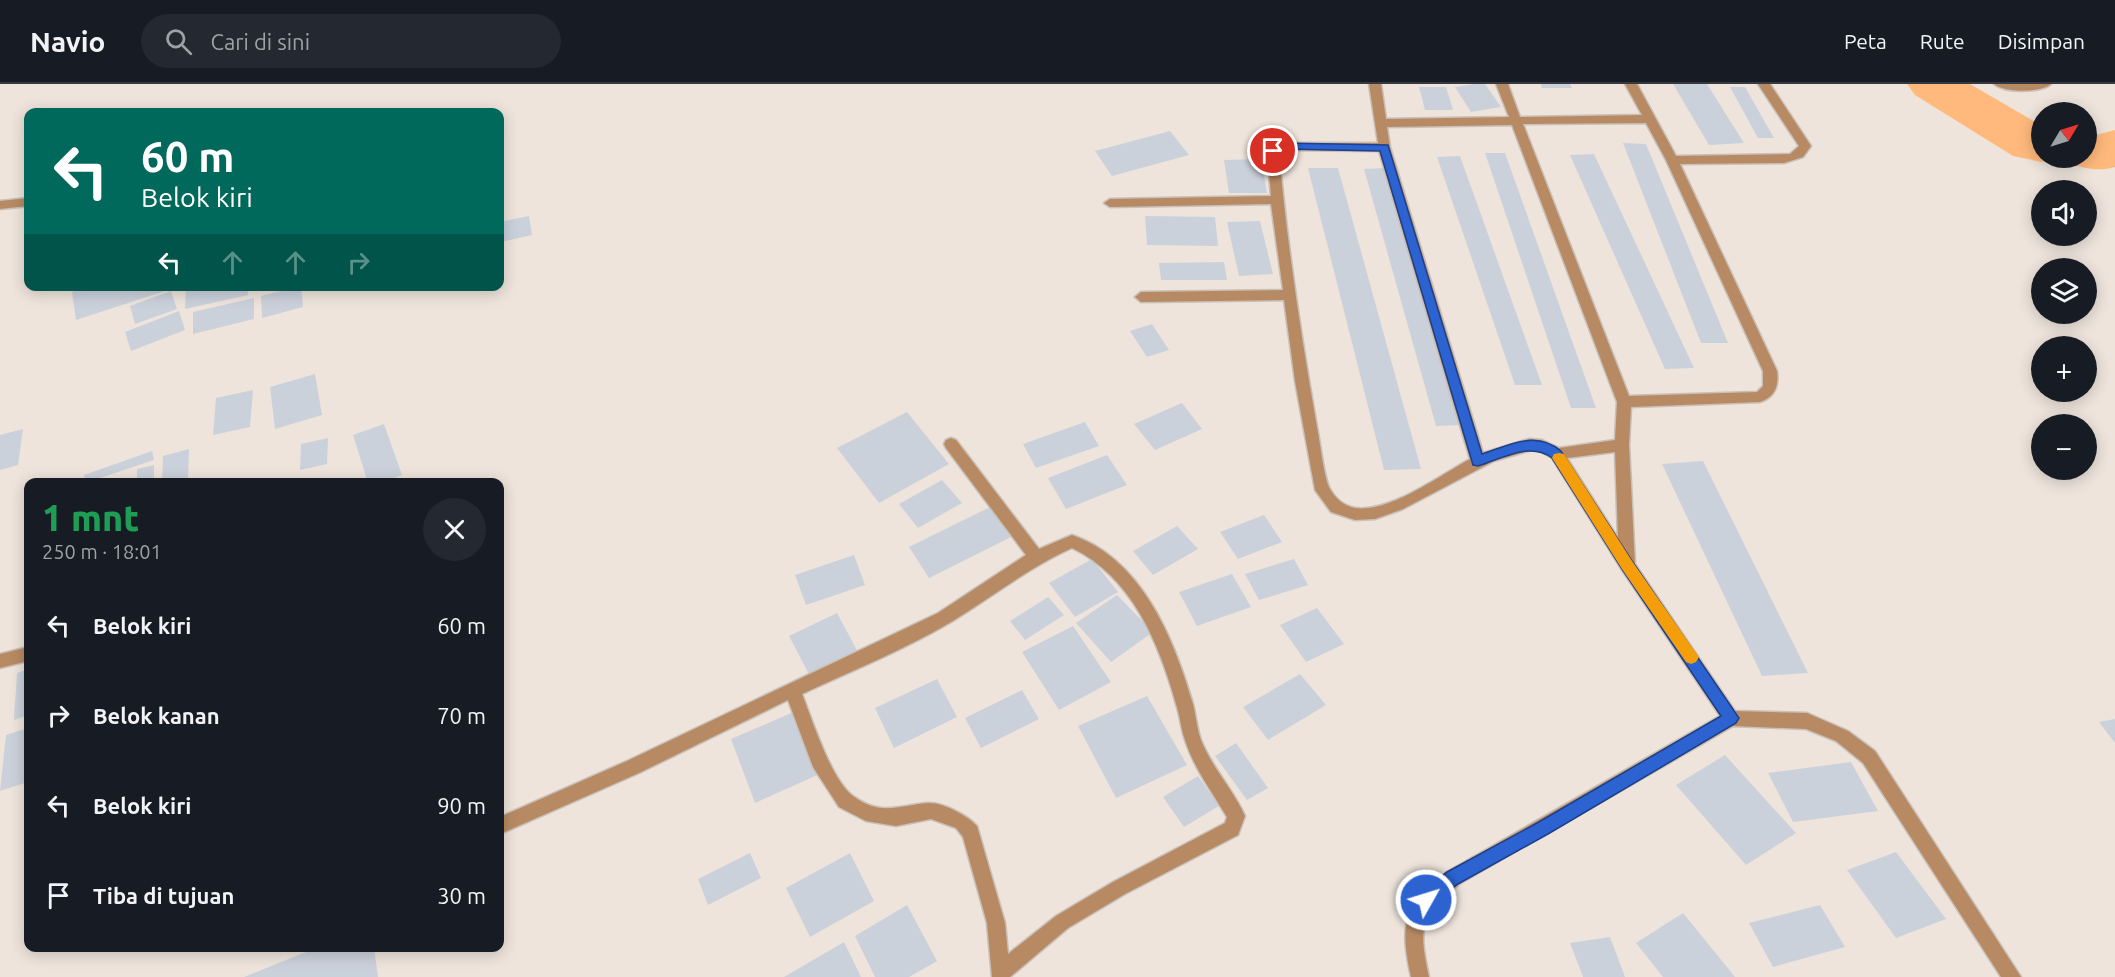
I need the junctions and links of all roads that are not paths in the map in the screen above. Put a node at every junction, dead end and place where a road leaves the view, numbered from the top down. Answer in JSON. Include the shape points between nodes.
{"nodes":[{"id":1,"x":1375,"y":84,"type":"edge"},
{"id":2,"x":1502,"y":84,"type":"edge"},
{"id":3,"x":1631,"y":84,"type":"edge"},
{"id":4,"x":1764,"y":84,"type":"edge"},
{"id":5,"x":2000,"y":84,"type":"edge"},
{"id":6,"x":2045,"y":84,"type":"edge"},
{"id":7,"x":1648,"y":119,"type":"junction"},
{"id":8,"x":1515,"y":120,"type":"junction"},
{"id":9,"x":1379,"y":123,"type":"junction"},
{"id":10,"x":1384,"y":147,"type":"junction"},
{"id":11,"x":1672,"y":160,"type":"junction"},
{"id":12,"x":1277,"y":200,"type":"junction"},
{"id":13,"x":24,"y":202,"type":"edge"},
{"id":14,"x":1110,"y":204,"type":"dead end"},
{"id":15,"x":0,"y":205,"type":"edge"},
{"id":16,"x":1290,"y":295,"type":"junction"},
{"id":17,"x":1141,"y":297,"type":"dead end"},
{"id":18,"x":1624,"y":402,"type":"junction"},
{"id":19,"x":951,"y":444,"type":"dead end"},
{"id":20,"x":1622,"y":445,"type":"junction"},
{"id":21,"x":1557,"y":454,"type":"junction"},
{"id":22,"x":1478,"y":461,"type":"junction"},
{"id":23,"x":1036,"y":557,"type":"junction"},
{"id":24,"x":1627,"y":565,"type":"junction"},
{"id":25,"x":24,"y":655,"type":"edge"},
{"id":26,"x":0,"y":661,"type":"edge"},
{"id":27,"x":792,"y":690,"type":"junction"},
{"id":28,"x":1731,"y":718,"type":"junction"},
{"id":29,"x":504,"y":824,"type":"edge"},
{"id":30,"x":1001,"y":974,"type":"edge"},
{"id":31,"x":1419,"y":977,"type":"edge"},
{"id":32,"x":2012,"y":977,"type":"edge"}],
"edges":[{"from":1,"to":9,"type":"street"},
{"from":2,"to":8,"type":"street"},
{"from":3,"to":7,"type":"street"},
{"from":4,"to":11,"type":"street","via":[[1805,146],[1803,152],[1784,159]]},
{"from":5,"to":6,"type":"street"},
{"from":7,"to":8,"type":"street"},
{"from":7,"to":11,"type":"street"},
{"from":8,"to":9,"type":"street"},
{"from":8,"to":18,"type":"street"},
{"from":9,"to":10,"type":"street"},
{"from":10,"to":12,"type":"street","via":[[1275,148]]},
{"from":10,"to":22,"type":"street"},
{"from":11,"to":18,"type":"street","via":[[1772,381],[1760,397]]},
{"from":12,"to":14,"type":"street"},
{"from":12,"to":16,"type":"street"},
{"from":13,"to":15,"type":"street"},
{"from":16,"to":17,"type":"street"},
{"from":16,"to":22,"type":"street","via":[[1322,490],[1333,505],[1339,510],[1364,514],[1391,509]]},
{"from":18,"to":20,"type":"street"},
{"from":19,"to":23,"type":"street"},
{"from":20,"to":21,"type":"street"},
{"from":20,"to":24,"type":"street"},
{"from":21,"to":22,"type":"street","via":[[1529,444]]},
{"from":21,"to":24,"type":"street"},
{"from":23,"to":27,"type":"street","via":[[944,618]]},
{"from":23,"to":30,"type":"street","via":[[1072,541],[1089,547],[1132,589],[1172,663],[1194,744],[1236,816],[1232,829],[1062,922]]},
{"from":24,"to":28,"type":"street"},
{"from":25,"to":26,"type":"street"},
{"from":27,"to":29,"type":"street"},
{"from":27,"to":30,"type":"street","via":[[819,761],[845,801],[866,813],[896,818],[931,811],[962,822],[971,832],[996,923]]},
{"from":28,"to":31,"type":"street","via":[[1453,878],[1426,900],[1417,913],[1412,944]]},
{"from":28,"to":32,"type":"street","via":[[1807,721],[1842,736],[1869,757]]}]}
